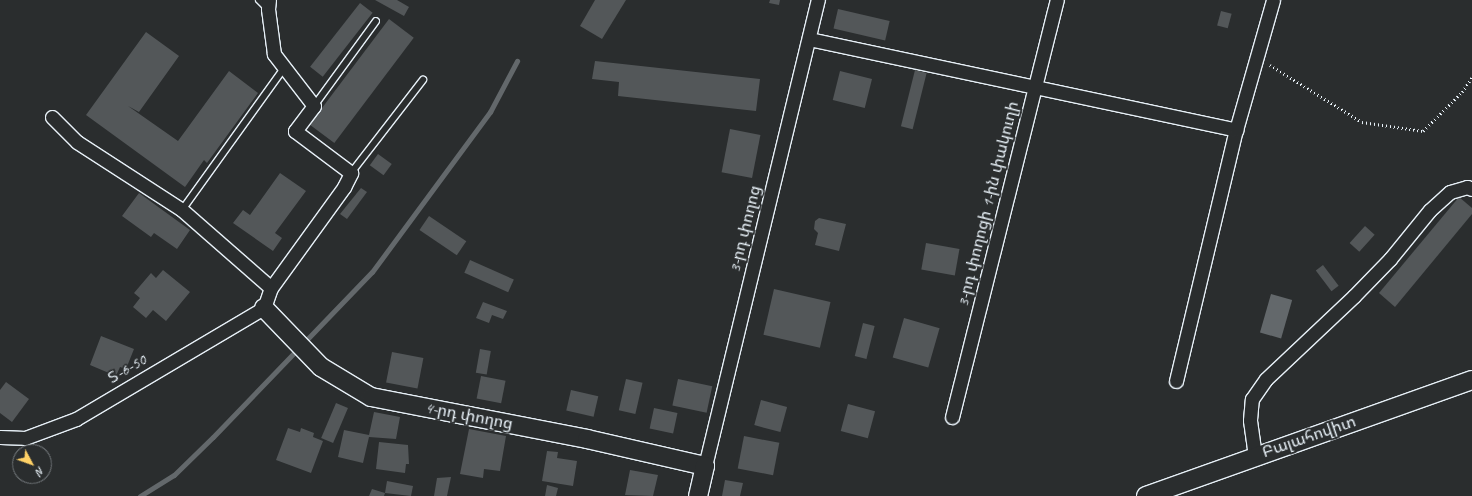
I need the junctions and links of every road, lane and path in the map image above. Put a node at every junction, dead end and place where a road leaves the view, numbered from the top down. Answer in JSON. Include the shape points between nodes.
{"nodes":[{"id":1,"x":818,"y":0,"type":"edge"},
{"id":2,"x":1056,"y":0,"type":"edge"},
{"id":3,"x":1273,"y":0,"type":"edge"},
{"id":4,"x":265,"y":3,"type":"edge"},
{"id":5,"x":376,"y":21,"type":"dead end"},
{"id":6,"x":809,"y":39,"type":"junction"},
{"id":7,"x":1257,"y":57,"type":"junction"},
{"id":8,"x":284,"y":68,"type":"junction"},
{"id":9,"x":1472,"y":77,"type":"edge"},
{"id":10,"x":423,"y":80,"type":"dead end"},
{"id":11,"x":1034,"y":89,"type":"junction"},
{"id":12,"x":314,"y":106,"type":"junction"},
{"id":13,"x":52,"y":117,"type":"dead end"},
{"id":14,"x":1236,"y":130,"type":"junction"},
{"id":15,"x":351,"y":173,"type":"junction"},
{"id":16,"x":1472,"y":189,"type":"edge"},
{"id":17,"x":182,"y":210,"type":"junction"},
{"id":18,"x":271,"y":288,"type":"junction"},
{"id":19,"x":268,"y":312,"type":"junction"},
{"id":20,"x":1472,"y":380,"type":"edge"},
{"id":21,"x":1176,"y":381,"type":"dead end"},
{"id":22,"x":952,"y":417,"type":"dead end"},
{"id":23,"x":0,"y":437,"type":"edge"},
{"id":24,"x":1255,"y":456,"type":"junction"},
{"id":25,"x":705,"y":466,"type":"junction"},
{"id":26,"x":698,"y":496,"type":"edge"},
{"id":27,"x":1146,"y":496,"type":"edge"}],
"edges":[{"from":1,"to":6,"type":"street","name":"3-րդ փողոց"},
{"from":2,"to":11,"type":"street","name":"3-րդ փողոցի 1-ին փակուղի"},
{"from":3,"to":7,"type":"street"},
{"from":4,"to":8,"type":"street","via":[[274,54]]},
{"from":5,"to":12,"type":"lane"},
{"from":6,"to":11,"type":"street"},
{"from":6,"to":25,"type":"street","name":"3-րդ փողոց"},
{"from":7,"to":9,"type":"path","via":[[1362,122],[1423,131],[1462,92]]},
{"from":7,"to":14,"type":"street"},
{"from":8,"to":12,"type":"street"},
{"from":8,"to":17,"type":"lane"},
{"from":10,"to":15,"type":"lane"},
{"from":11,"to":14,"type":"street","via":[[1136,107]]},
{"from":11,"to":22,"type":"street","name":"3-րդ փողոցի 1-ին փակուղի"},
{"from":12,"to":15,"type":"street","via":[[295,131]]},
{"from":13,"to":17,"type":"street","via":[[77,142]]},
{"from":14,"to":21,"type":"street"},
{"from":15,"to":18,"type":"street","via":[[344,187]]},
{"from":16,"to":24,"type":"street","via":[[1467,187],[1450,192],[1430,210],[1390,259],[1266,379],[1252,399],[1250,420]]},
{"from":17,"to":18,"type":"street"},
{"from":18,"to":19,"type":"street"},
{"from":19,"to":23,"type":"street","name":"Տ-6-50","number":"Տ-6-50","via":[[76,419],[25,438]]},
{"from":19,"to":25,"type":"street","name":"4-րդ փողոց","via":[[321,367],[371,397],[587,439]]},
{"from":20,"to":24,"type":"street","name":"Բալահովիտ"},
{"from":24,"to":27,"type":"street","name":"Բալահովիտ"},
{"from":25,"to":26,"type":"street"}]}
